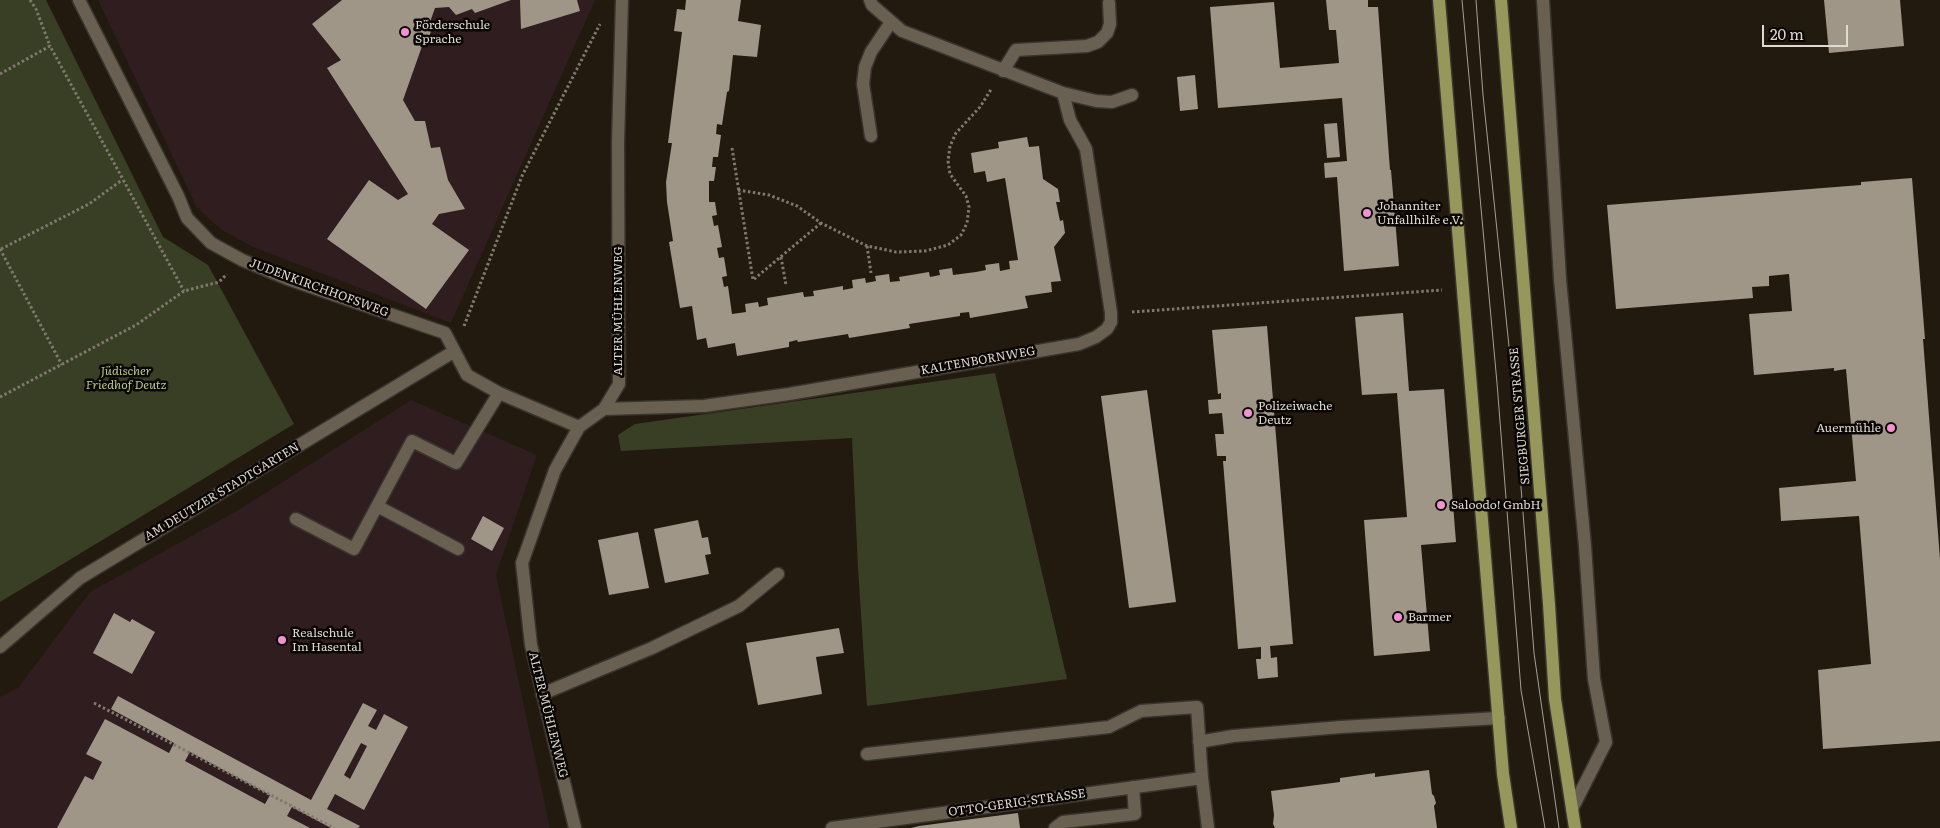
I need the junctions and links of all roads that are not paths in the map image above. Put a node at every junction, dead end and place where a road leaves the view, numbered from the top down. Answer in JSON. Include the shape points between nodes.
{"nodes":[{"id":1,"x":79,"y":0,"type":"edge"},
{"id":2,"x":622,"y":0,"type":"edge"},
{"id":3,"x":870,"y":0,"type":"edge"},
{"id":4,"x":1439,"y":0,"type":"edge"},
{"id":5,"x":1501,"y":0,"type":"edge"},
{"id":6,"x":1543,"y":0,"type":"edge"},
{"id":7,"x":1109,"y":3,"type":"dead end"},
{"id":8,"x":891,"y":22,"type":"junction"},
{"id":9,"x":1003,"y":71,"type":"junction"},
{"id":10,"x":1063,"y":93,"type":"junction"},
{"id":11,"x":1132,"y":95,"type":"dead end"},
{"id":12,"x":871,"y":136,"type":"dead end"},
{"id":13,"x":454,"y":352,"type":"junction"},
{"id":14,"x":499,"y":393,"type":"junction"},
{"id":15,"x":604,"y":409,"type":"junction"},
{"id":16,"x":579,"y":427,"type":"junction"},
{"id":17,"x":377,"y":506,"type":"junction"},
{"id":18,"x":296,"y":518,"type":"dead end"},
{"id":19,"x":458,"y":549,"type":"dead end"},
{"id":20,"x":778,"y":574,"type":"dead end"},
{"id":21,"x":0,"y":647,"type":"edge"},
{"id":22,"x":542,"y":694,"type":"junction"},
{"id":23,"x":1499,"y":718,"type":"junction"},
{"id":24,"x":1199,"y":742,"type":"junction"},
{"id":25,"x":867,"y":754,"type":"dead end"},
{"id":26,"x":1202,"y":778,"type":"junction"},
{"id":27,"x":1133,"y":787,"type":"junction"},
{"id":28,"x":1572,"y":809,"type":"junction"},
{"id":29,"x":575,"y":828,"type":"edge"},
{"id":30,"x":832,"y":828,"type":"edge"},
{"id":31,"x":1055,"y":828,"type":"edge"},
{"id":32,"x":1208,"y":828,"type":"edge"},
{"id":33,"x":1512,"y":828,"type":"edge"},
{"id":34,"x":1575,"y":828,"type":"edge"}],
"edges":[{"from":1,"to":13,"type":"street","name":"JUDENKIRCHHOFSWEG","via":[[187,218],[211,243],[288,279],[444,333]]},
{"from":2,"to":15,"type":"street","name":"ALTER MÜHLENWEG","via":[[618,142],[619,384]]},
{"from":3,"to":8,"type":"street"},
{"from":4,"to":23,"type":"main road"},
{"from":5,"to":28,"type":"main road","name":"SIEGBURGER STRASSE","via":[[1555,699]]},
{"from":6,"to":28,"type":"street","via":[[1560,279],[1586,546],[1594,679],[1606,742]]},
{"from":7,"to":9,"type":"street","via":[[1110,24],[1098,42],[1087,46],[1016,50]]},
{"from":8,"to":9,"type":"street","via":[[902,31]]},
{"from":8,"to":12,"type":"street","via":[[865,67],[863,84]]},
{"from":9,"to":10,"type":"street"},
{"from":10,"to":11,"type":"street","via":[[1112,102]]},
{"from":10,"to":15,"type":"street","name":"KALTENBORNWEG","via":[[1070,120],[1086,149],[1111,313],[1107,329],[1096,337],[1079,344],[789,394],[704,406]]},
{"from":13,"to":14,"type":"street","name":"JUDENKIRCHHOFSWEG","via":[[467,375]]},
{"from":13,"to":21,"type":"street","name":"AM DEUTZER STADTGARTEN","via":[[80,578]]},
{"from":14,"to":16,"type":"street","name":"JUDENKIRCHHOFSWEG"},
{"from":14,"to":17,"type":"street","via":[[456,463],[412,441]]},
{"from":15,"to":16,"type":"street","name":"ALTER MÜHLENWEG"},
{"from":16,"to":22,"type":"street","name":"ALTER MÜHLENWEG","via":[[555,470],[522,563],[531,645]]},
{"from":17,"to":18,"type":"street","via":[[354,549]]},
{"from":17,"to":19,"type":"street"},
{"from":20,"to":22,"type":"street","via":[[738,606],[652,648]]},
{"from":22,"to":29,"type":"street","name":"ALTER MÜHLENWEG"},
{"from":23,"to":24,"type":"street","via":[[1341,727]]},
{"from":23,"to":33,"type":"main road","via":[[1503,774]]},
{"from":24,"to":25,"type":"street","via":[[1197,707],[1141,711],[1109,728]]},
{"from":24,"to":26,"type":"street"},
{"from":26,"to":27,"type":"street","name":"OTTO-GERIG-STRASSE"},
{"from":26,"to":32,"type":"street"},
{"from":27,"to":30,"type":"street","name":"OTTO-GERIG-STRASSE"},
{"from":27,"to":31,"type":"street","via":[[1135,814],[1064,822]]},
{"from":28,"to":34,"type":"main road","name":"SIEGBURGER STRASSE"}]}
